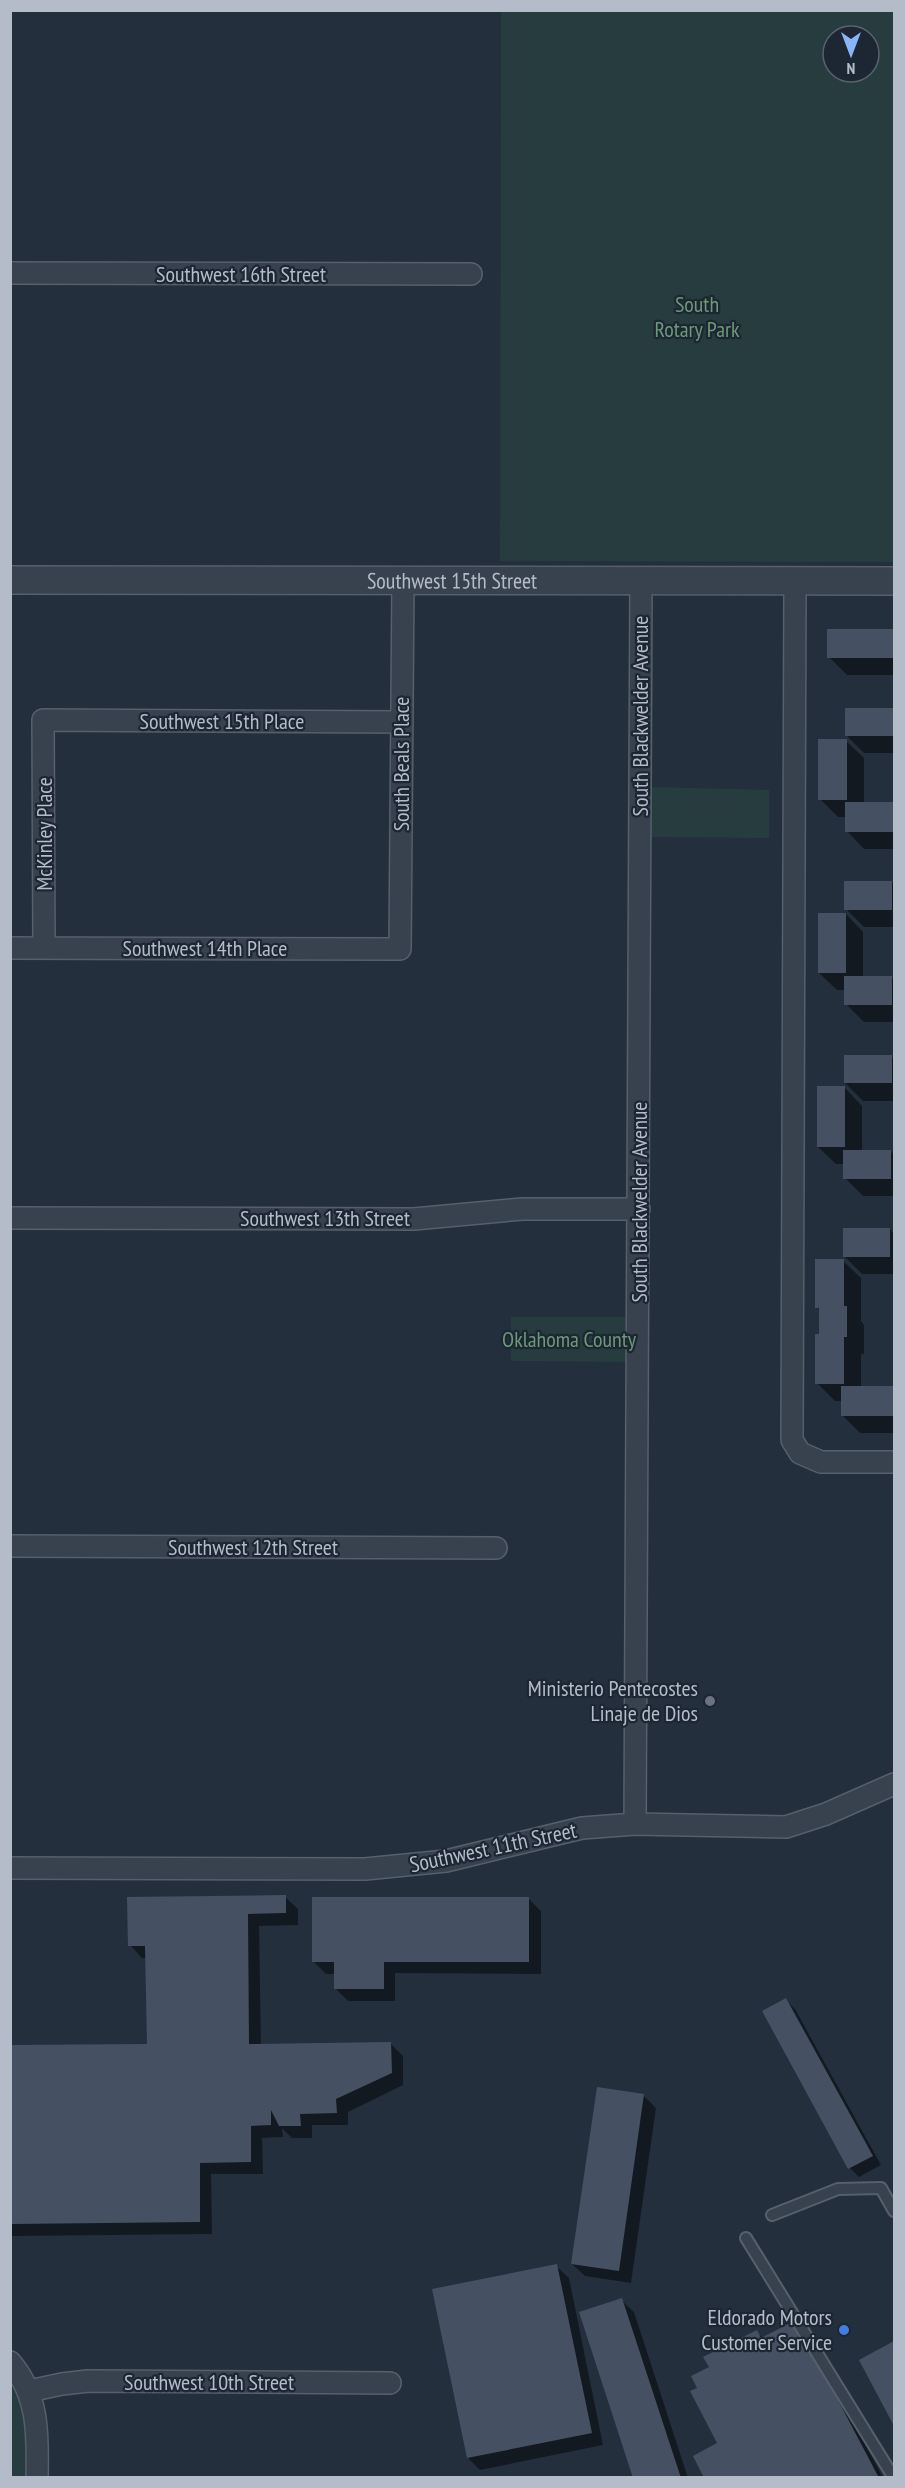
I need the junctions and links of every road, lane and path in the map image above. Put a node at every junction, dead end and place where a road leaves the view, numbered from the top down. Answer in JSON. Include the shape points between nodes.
{"nodes":[{"id":1,"x":10,"y":273,"type":"edge"},
{"id":2,"x":471,"y":274,"type":"dead end"},
{"id":3,"x":10,"y":580,"type":"edge"},
{"id":4,"x":403,"y":580,"type":"junction"},
{"id":5,"x":641,"y":580,"type":"junction"},
{"id":6,"x":795,"y":581,"type":"junction"},
{"id":7,"x":894,"y":581,"type":"edge"},
{"id":8,"x":44,"y":720,"type":"joint"},
{"id":9,"x":401,"y":723,"type":"junction"},
{"id":10,"x":44,"y":947,"type":"junction"},
{"id":11,"x":10,"y":948,"type":"edge"},
{"id":12,"x":400,"y":949,"type":"joint"},
{"id":13,"x":639,"y":1209,"type":"junction"},
{"id":14,"x":10,"y":1218,"type":"edge"},
{"id":15,"x":894,"y":1462,"type":"edge"},
{"id":16,"x":10,"y":1546,"type":"edge"},
{"id":17,"x":496,"y":1548,"type":"dead end"},
{"id":18,"x":894,"y":1784,"type":"edge"},
{"id":19,"x":635,"y":1824,"type":"junction"},
{"id":20,"x":10,"y":1868,"type":"edge"},
{"id":21,"x":894,"y":2211,"type":"edge"},
{"id":22,"x":771,"y":2215,"type":"dead end"},
{"id":23,"x":746,"y":2238,"type":"dead end"},
{"id":24,"x":10,"y":2362,"type":"edge"},
{"id":25,"x":390,"y":2383,"type":"dead end"},
{"id":26,"x":29,"y":2391,"type":"junction"},
{"id":27,"x":37,"y":2478,"type":"edge"},
{"id":28,"x":894,"y":2478,"type":"edge"}],
"edges":[{"from":1,"to":2,"type":"street","name":"Southwest 16th Street"},
{"from":3,"to":4,"type":"street","name":"Southwest 15th Street"},
{"from":4,"to":5,"type":"street","name":"Southwest 15th Street"},
{"from":4,"to":9,"type":"street","name":"South Beals Place"},
{"from":5,"to":6,"type":"street","name":"Southwest 15th Street"},
{"from":5,"to":13,"type":"street","name":"South Blackwelder Avenue"},
{"from":6,"to":7,"type":"street","name":"Southwest 15th Street"},
{"from":6,"to":15,"type":"street","via":[[791,1432],[800,1453],[821,1462]]},
{"from":8,"to":9,"type":"street","name":"Southwest 15th Place"},
{"from":8,"to":10,"type":"street","name":"McKinley Place"},
{"from":9,"to":12,"type":"street","name":"South Beals Place"},
{"from":10,"to":11,"type":"street","name":"Southwest 14th Place"},
{"from":10,"to":12,"type":"street","name":"Southwest 14th Place"},
{"from":13,"to":14,"type":"street","name":"Southwest 13th Street","via":[[522,1209],[414,1219]]},
{"from":13,"to":19,"type":"street","name":"South Blackwelder Avenue"},
{"from":16,"to":17,"type":"street","name":"Southwest 12th Street"},
{"from":18,"to":19,"type":"street","name":"Southwest 11th Street","via":[[786,1827]]},
{"from":19,"to":20,"type":"street","name":"Southwest 11th Street","via":[[582,1828],[446,1861],[365,1869]]},
{"from":21,"to":22,"type":"lane","via":[[881,2188],[838,2189]]},
{"from":23,"to":28,"type":"lane"},
{"from":24,"to":26,"type":"street"},
{"from":25,"to":26,"type":"street","name":"Southwest 10th Street","via":[[88,2381]]},
{"from":26,"to":27,"type":"street","via":[[37,2430]]}]}
